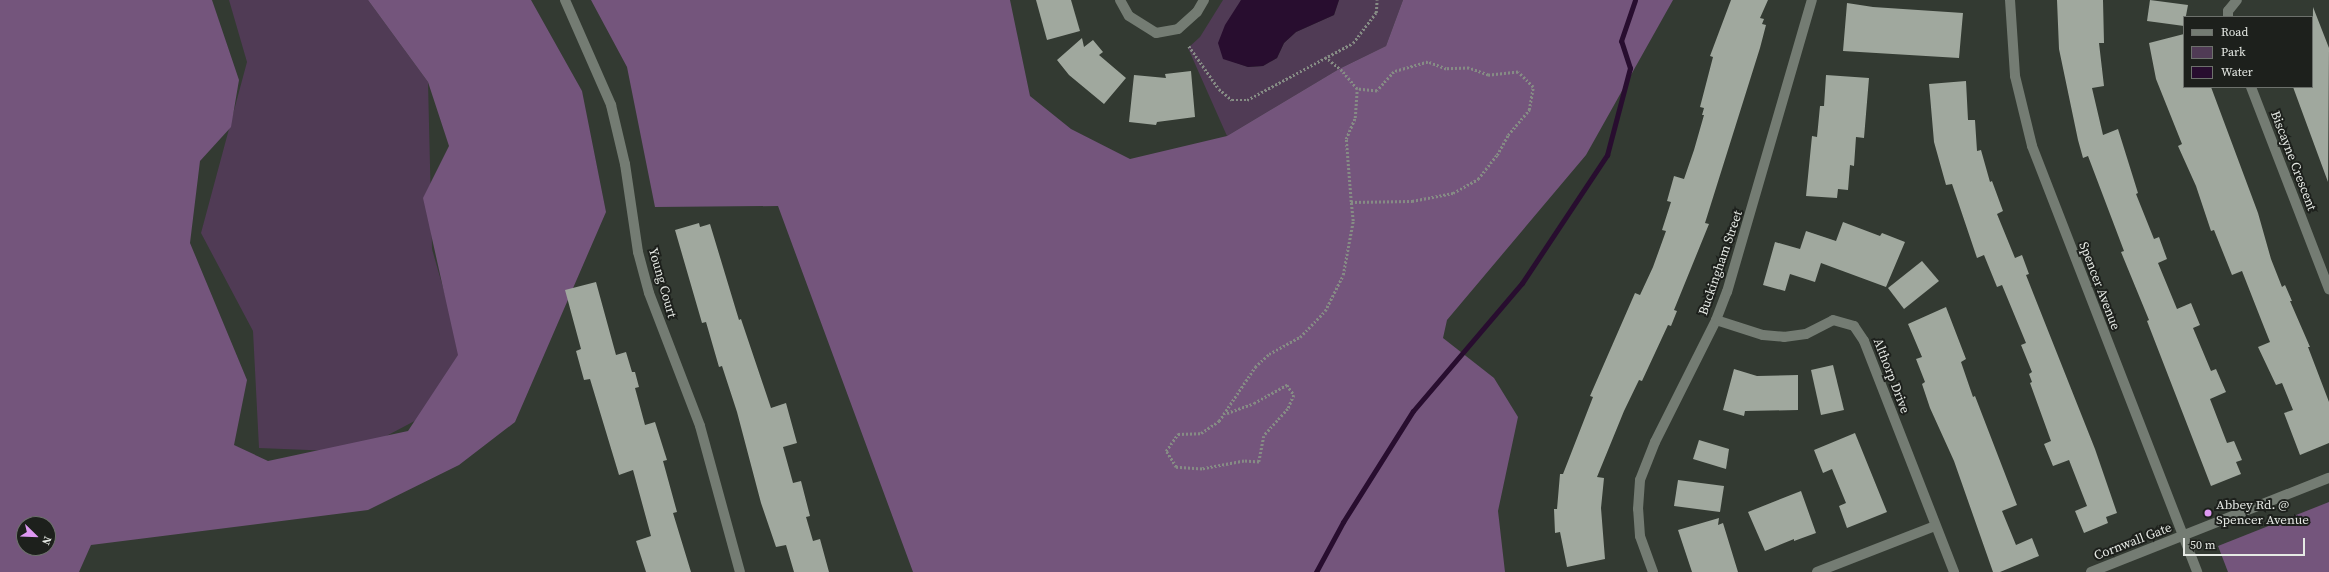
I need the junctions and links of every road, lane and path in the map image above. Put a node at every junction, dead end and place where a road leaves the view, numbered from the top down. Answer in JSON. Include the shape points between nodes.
{"nodes":[{"id":1,"x":565,"y":0,"type":"edge"},
{"id":2,"x":1120,"y":0,"type":"edge"},
{"id":3,"x":1204,"y":0,"type":"edge"},
{"id":4,"x":1377,"y":0,"type":"edge"},
{"id":5,"x":1812,"y":0,"type":"edge"},
{"id":6,"x":2010,"y":0,"type":"edge"},
{"id":7,"x":2237,"y":0,"type":"edge"},
{"id":8,"x":2228,"y":16,"type":"edge"},
{"id":9,"x":1189,"y":46,"type":"dead end"},
{"id":10,"x":1326,"y":58,"type":"junction"},
{"id":11,"x":2251,"y":88,"type":"edge"},
{"id":12,"x":1357,"y":89,"type":"junction"},
{"id":13,"x":1351,"y":202,"type":"junction"},
{"id":14,"x":2329,"y":289,"type":"edge"},
{"id":15,"x":1716,"y":320,"type":"junction"},
{"id":16,"x":1227,"y":412,"type":"junction"},
{"id":17,"x":2329,"y":478,"type":"edge"},
{"id":18,"x":1934,"y":526,"type":"junction"},
{"id":19,"x":2184,"y":536,"type":"junction"},
{"id":20,"x":740,"y":572,"type":"edge"},
{"id":21,"x":1653,"y":572,"type":"edge"},
{"id":22,"x":1817,"y":572,"type":"edge"},
{"id":23,"x":1954,"y":572,"type":"edge"},
{"id":24,"x":2091,"y":572,"type":"edge"},
{"id":25,"x":2197,"y":572,"type":"edge"}],
"edges":[{"from":1,"to":20,"type":"street","name":"Young Court","via":[[611,105],[626,164],[638,252],[649,293],[700,426]]},
{"from":2,"to":3,"type":"street","via":[[1129,16],[1156,33],[1178,29],[1197,12]]},
{"from":4,"to":10,"type":"path","via":[[1376,13],[1353,43]]},
{"from":5,"to":15,"type":"street","name":"Buckingham Street","via":[[1744,240]]},
{"from":6,"to":19,"type":"street","name":"Spencer Avenue","via":[[2016,76],[2032,146]]},
{"from":7,"to":8,"type":"street","via":[[2228,11]]},
{"from":9,"to":10,"type":"path","via":[[1220,89],[1232,100],[1247,100]]},
{"from":10,"to":12,"type":"path","via":[[1342,71]]},
{"from":11,"to":14,"type":"street","name":"Biscayne Crescent"},
{"from":12,"to":13,"type":"path","via":[[1355,118],[1346,139]]},
{"from":12,"to":13,"type":"path","via":[[1377,91],[1394,72],[1428,62],[1446,69],[1469,68],[1488,75],[1518,72],[1533,86],[1529,110],[1508,135],[1497,155],[1478,179],[1453,193],[1430,198],[1376,203]]},
{"from":13,"to":16,"type":"path","via":[[1353,222],[1342,275],[1333,298],[1325,311],[1300,337],[1269,354],[1255,367],[1230,402]]},
{"from":15,"to":18,"type":"street","name":"Althorp Drive","via":[[1763,335],[1784,337],[1806,334],[1833,320],[1854,326],[1864,341]]},
{"from":15,"to":21,"type":"street","name":"Buckingham Street","via":[[1665,421],[1640,480],[1640,536]]},
{"from":16,"to":16,"type":"path","via":[[1201,433],[1178,434],[1166,452],[1176,468],[1202,469],[1244,461],[1259,462],[1264,436],[1288,409],[1294,395],[1287,385],[1254,403]]},
{"from":17,"to":19,"type":"street","name":"Cornwall Gate"},
{"from":18,"to":22,"type":"street"},
{"from":18,"to":23,"type":"street","name":"Althorp Drive"},
{"from":19,"to":24,"type":"street","name":"Cornwall Gate"},
{"from":19,"to":25,"type":"street","name":"Spencer Avenue"}]}
